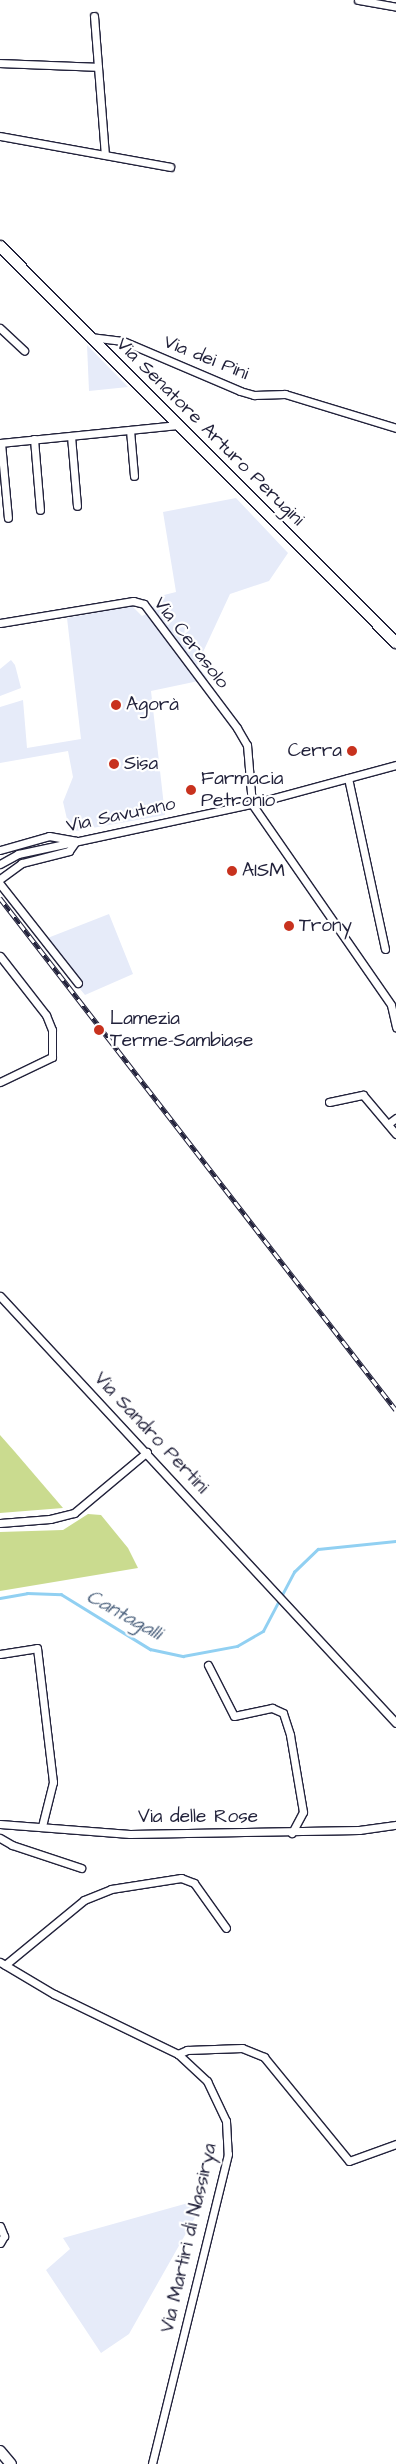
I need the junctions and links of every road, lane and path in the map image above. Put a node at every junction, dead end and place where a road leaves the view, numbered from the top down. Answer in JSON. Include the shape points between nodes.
{"nodes":[{"id":1,"x":358,"y":0,"type":"edge"},
{"id":2,"x":396,"y":7,"type":"edge"},
{"id":3,"x":94,"y":16,"type":"dead end"},
{"id":4,"x":0,"y":63,"type":"edge"},
{"id":5,"x":98,"y":67,"type":"junction"},
{"id":6,"x":0,"y":136,"type":"edge"},
{"id":7,"x":105,"y":155,"type":"junction"},
{"id":8,"x":170,"y":167,"type":"dead end"},
{"id":9,"x":0,"y":246,"type":"edge"},
{"id":10,"x":0,"y":328,"type":"edge"},
{"id":11,"x":90,"y":337,"type":"junction"},
{"id":12,"x":24,"y":350,"type":"dead end"},
{"id":13,"x":178,"y":425,"type":"junction"},
{"id":14,"x":396,"y":428,"type":"edge"},
{"id":15,"x":130,"y":430,"type":"junction"},
{"id":16,"x":71,"y":436,"type":"junction"},
{"id":17,"x":34,"y":440,"type":"junction"},
{"id":18,"x":0,"y":443,"type":"edge"},
{"id":19,"x":134,"y":476,"type":"dead end"},
{"id":20,"x":77,"y":506,"type":"dead end"},
{"id":21,"x":40,"y":510,"type":"dead end"},
{"id":22,"x":8,"y":518,"type":"dead end"},
{"id":23,"x":0,"y":623,"type":"edge"},
{"id":24,"x":396,"y":643,"type":"edge"},
{"id":25,"x":396,"y":764,"type":"edge"},
{"id":26,"x":348,"y":778,"type":"junction"},
{"id":27,"x":252,"y":804,"type":"junction"},
{"id":28,"x":76,"y":841,"type":"junction"},
{"id":29,"x":0,"y":850,"type":"edge"},
{"id":30,"x":0,"y":864,"type":"edge"},
{"id":31,"x":0,"y":879,"type":"edge"},
{"id":32,"x":0,"y":884,"type":"edge"},
{"id":33,"x":385,"y":949,"type":"dead end"},
{"id":34,"x":0,"y":956,"type":"edge"},
{"id":35,"x":78,"y":983,"type":"dead end"},
{"id":36,"x":396,"y":1027,"type":"edge"},
{"id":37,"x":0,"y":1082,"type":"edge"},
{"id":38,"x":330,"y":1102,"type":"dead end"},
{"id":39,"x":396,"y":1118,"type":"edge"},
{"id":40,"x":388,"y":1124,"type":"junction"},
{"id":41,"x":396,"y":1134,"type":"edge"},
{"id":42,"x":0,"y":1296,"type":"edge"},
{"id":43,"x":147,"y":1452,"type":"junction"},
{"id":44,"x":0,"y":1523,"type":"edge"},
{"id":45,"x":0,"y":1654,"type":"edge"},
{"id":46,"x":208,"y":1665,"type":"dead end"},
{"id":47,"x":396,"y":1723,"type":"edge"},
{"id":48,"x":0,"y":1824,"type":"edge"},
{"id":49,"x":396,"y":1825,"type":"edge"},
{"id":50,"x":42,"y":1826,"type":"junction"},
{"id":51,"x":292,"y":1832,"type":"junction"},
{"id":52,"x":0,"y":1838,"type":"edge"},
{"id":53,"x":81,"y":1868,"type":"dead end"},
{"id":54,"x":226,"y":1928,"type":"dead end"},
{"id":55,"x":2,"y":1964,"type":"edge"},
{"id":56,"x":178,"y":2054,"type":"junction"},
{"id":57,"x":396,"y":2144,"type":"edge"},
{"id":58,"x":0,"y":2226,"type":"edge"},
{"id":59,"x":0,"y":2243,"type":"edge"},
{"id":60,"x":0,"y":2451,"type":"edge"},
{"id":61,"x":11,"y":2464,"type":"edge"},
{"id":62,"x":152,"y":2464,"type":"edge"}],
"edges":[{"from":1,"to":2,"type":"street"},
{"from":3,"to":5,"type":"street"},
{"from":4,"to":5,"type":"street"},
{"from":5,"to":7,"type":"street"},
{"from":6,"to":7,"type":"street"},
{"from":7,"to":8,"type":"street"},
{"from":9,"to":11,"type":"street","name":"Via Senatore Arturo Perugini"},
{"from":10,"to":12,"type":"street"},
{"from":11,"to":13,"type":"street","name":"Via Senatore Arturo Perugini"},
{"from":11,"to":14,"type":"street","name":"Via dei Pini","via":[[123,341],[240,391],[254,395],[285,394]]},
{"from":13,"to":15,"type":"street"},
{"from":13,"to":24,"type":"street","name":"Via Senatore Arturo Perugini"},
{"from":15,"to":16,"type":"street"},
{"from":15,"to":19,"type":"street"},
{"from":16,"to":17,"type":"street"},
{"from":16,"to":20,"type":"street"},
{"from":17,"to":18,"type":"street"},
{"from":17,"to":21,"type":"street"},
{"from":18,"to":22,"type":"street"},
{"from":23,"to":27,"type":"street","name":"Via Cerasolo","via":[[133,601],[144,604],[247,745]]},
{"from":25,"to":26,"type":"street","name":"Via Savutano"},
{"from":26,"to":27,"type":"street","name":"Via Savutano"},
{"from":26,"to":33,"type":"street"},
{"from":27,"to":28,"type":"street","name":"Via Savutano"},
{"from":27,"to":36,"type":"street","via":[[391,1005]]},
{"from":28,"to":29,"type":"street","via":[[49,836]]},
{"from":28,"to":30,"type":"street","name":"Via Savutano","via":[[18,854]]},
{"from":28,"to":31,"type":"street","via":[[69,851],[22,863]]},
{"from":32,"to":35,"type":"street"},
{"from":34,"to":37,"type":"street","via":[[46,1015],[52,1030],[52,1058]]},
{"from":38,"to":40,"type":"street","via":[[363,1095]]},
{"from":39,"to":40,"type":"street"},
{"from":40,"to":41,"type":"street"},
{"from":42,"to":43,"type":"street","name":"Via Sandro Pertini"},
{"from":43,"to":44,"type":"street","via":[[74,1513],[50,1519]]},
{"from":43,"to":47,"type":"street","name":"Via Sandro Pertini"},
{"from":45,"to":50,"type":"street","via":[[37,1648],[53,1782]]},
{"from":46,"to":51,"type":"street","via":[[234,1716],[272,1708],[283,1713],[290,1735],[303,1812]]},
{"from":48,"to":50,"type":"street","name":"Via delle Rose"},
{"from":49,"to":51,"type":"street","name":"Via delle Rose","via":[[359,1830]]},
{"from":50,"to":51,"type":"street","name":"Via delle Rose","via":[[110,1834]]},
{"from":52,"to":53,"type":"street"},
{"from":54,"to":55,"type":"street","via":[[194,1883],[181,1878],[111,1889],[84,1900]]},
{"from":55,"to":56,"type":"street","name":"Via Martiri di Nassirya","via":[[54,1994]]},
{"from":56,"to":57,"type":"street","via":[[187,2050],[242,2048],[264,2057],[349,2161]]},
{"from":56,"to":62,"type":"street","name":"Via Martiri di Nassirya","via":[[197,2070],[214,2092],[226,2121],[228,2154]]},
{"from":58,"to":59,"type":"street","via":[[4,2236]]},
{"from":60,"to":61,"type":"street"}]}
